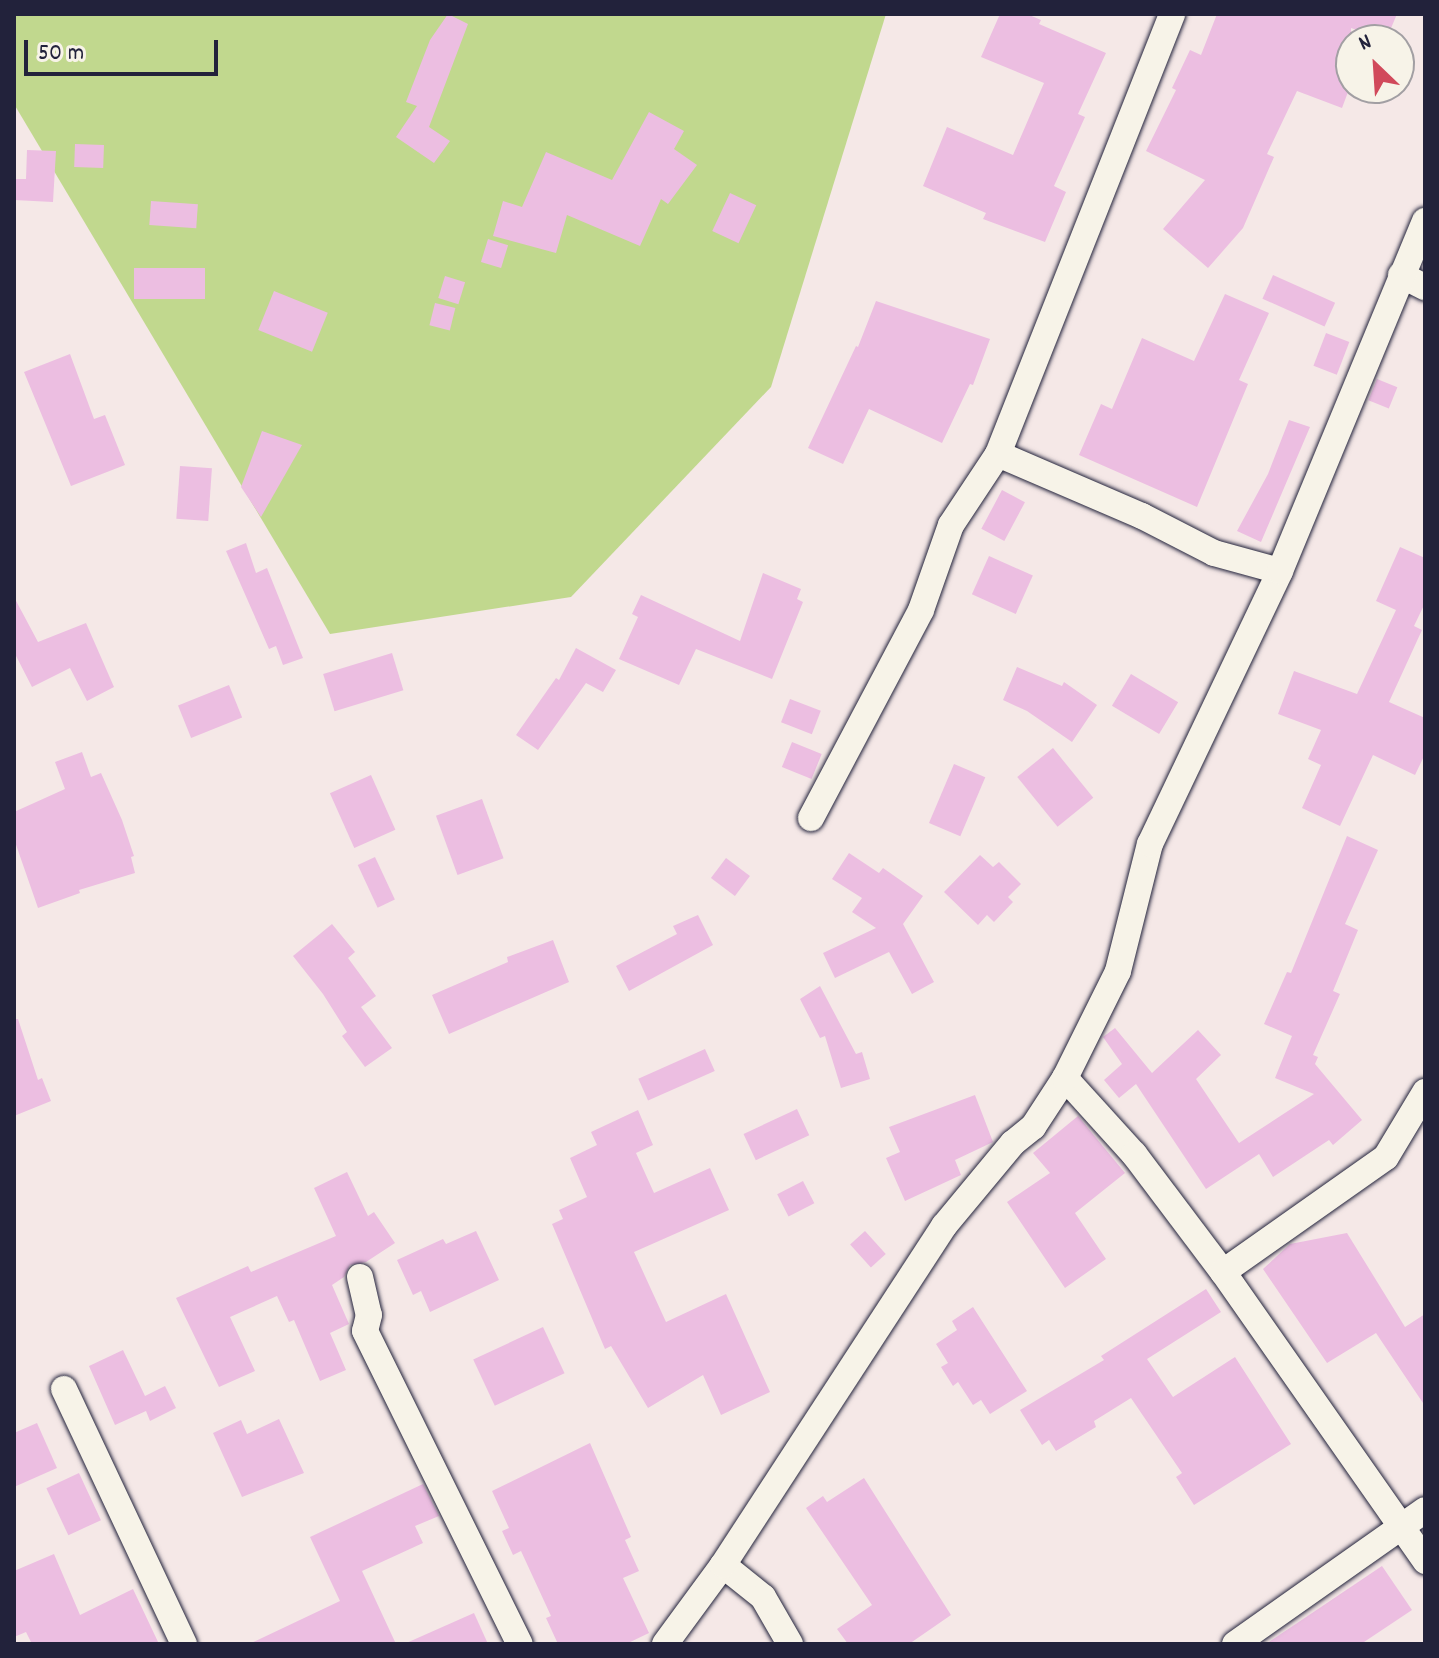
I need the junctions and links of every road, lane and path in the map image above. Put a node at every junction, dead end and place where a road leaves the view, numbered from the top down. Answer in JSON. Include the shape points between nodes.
{"nodes":[{"id":1,"x":1172,"y":14,"type":"edge"},
{"id":2,"x":1425,"y":221,"type":"edge"},
{"id":3,"x":1401,"y":275,"type":"junction"},
{"id":4,"x":1425,"y":287,"type":"edge"},
{"id":5,"x":998,"y":454,"type":"junction"},
{"id":6,"x":1280,"y":571,"type":"junction"},
{"id":7,"x":811,"y":818,"type":"dead end"},
{"id":8,"x":1065,"y":1078,"type":"junction"},
{"id":9,"x":1425,"y":1092,"type":"edge"},
{"id":10,"x":1223,"y":1272,"type":"junction"},
{"id":11,"x":360,"y":1277,"type":"dead end"},
{"id":12,"x":64,"y":1389,"type":"dead end"},
{"id":13,"x":1425,"y":1510,"type":"edge"},
{"id":14,"x":1402,"y":1528,"type":"junction"},
{"id":15,"x":1425,"y":1561,"type":"edge"},
{"id":16,"x":723,"y":1565,"type":"junction"},
{"id":17,"x":184,"y":1644,"type":"edge"},
{"id":18,"x":520,"y":1644,"type":"edge"},
{"id":19,"x":665,"y":1644,"type":"edge"},
{"id":20,"x":790,"y":1644,"type":"edge"},
{"id":21,"x":1235,"y":1644,"type":"edge"}],
"edges":[{"from":1,"to":5,"type":"street"},
{"from":2,"to":3,"type":"street"},
{"from":3,"to":4,"type":"street"},
{"from":3,"to":6,"type":"street"},
{"from":5,"to":6,"type":"street","via":[[1214,553]]},
{"from":5,"to":7,"type":"street","via":[[951,525],[921,610]]},
{"from":6,"to":8,"type":"street","via":[[1150,844],[1118,971]]},
{"from":8,"to":10,"type":"street","via":[[1134,1154]]},
{"from":8,"to":16,"type":"street","via":[[1033,1127],[1013,1143],[944,1226]]},
{"from":9,"to":10,"type":"street","via":[[1386,1157]]},
{"from":10,"to":14,"type":"street"},
{"from":11,"to":18,"type":"street","via":[[369,1315],[365,1331]]},
{"from":12,"to":17,"type":"street"},
{"from":13,"to":14,"type":"street"},
{"from":14,"to":15,"type":"street"},
{"from":14,"to":21,"type":"street"},
{"from":16,"to":19,"type":"street"},
{"from":16,"to":20,"type":"street","via":[[763,1597]]}]}
